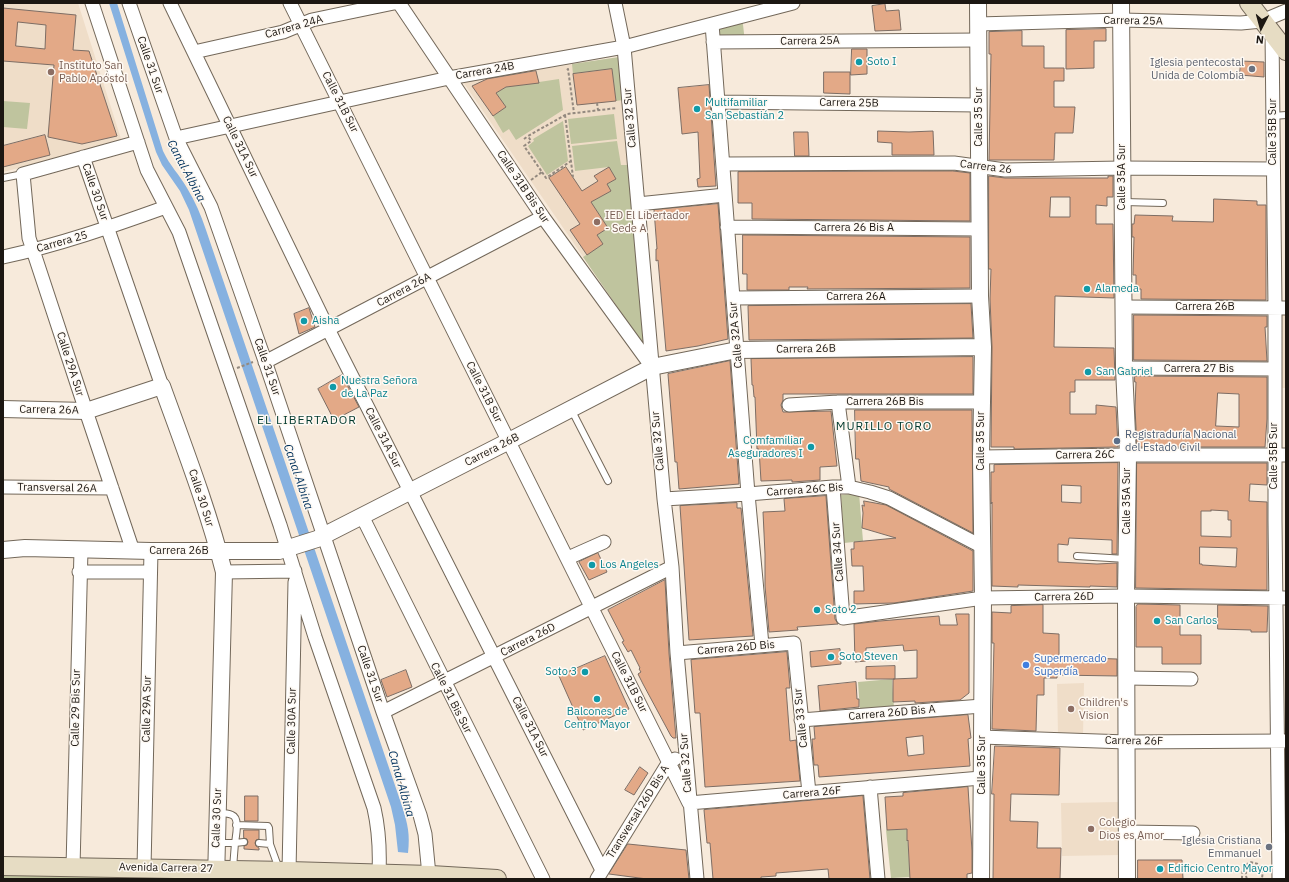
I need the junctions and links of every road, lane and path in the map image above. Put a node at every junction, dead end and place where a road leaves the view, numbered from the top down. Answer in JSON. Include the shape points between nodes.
{"nodes":[{"id":1,"x":92,"y":3,"type":"edge"},
{"id":2,"x":129,"y":3,"type":"edge"},
{"id":3,"x":170,"y":3,"type":"edge"},
{"id":4,"x":290,"y":3,"type":"edge"},
{"id":5,"x":394,"y":3,"type":"edge"},
{"id":6,"x":399,"y":3,"type":"edge"},
{"id":7,"x":616,"y":3,"type":"edge"},
{"id":8,"x":793,"y":3,"type":"edge"},
{"id":9,"x":978,"y":3,"type":"edge"},
{"id":10,"x":1121,"y":3,"type":"edge"},
{"id":11,"x":1249,"y":3,"type":"edge"},
{"id":12,"x":1286,"y":12,"type":"edge"},
{"id":13,"x":1122,"y":20,"type":"junction"},
{"id":14,"x":301,"y":24,"type":"junction"},
{"id":15,"x":712,"y":24,"type":"junction"},
{"id":16,"x":978,"y":24,"type":"junction"},
{"id":17,"x":1267,"y":27,"type":"junction"},
{"id":18,"x":979,"y":40,"type":"junction"},
{"id":19,"x":713,"y":42,"type":"junction"},
{"id":20,"x":624,"y":47,"type":"junction"},
{"id":21,"x":1286,"y":51,"type":"edge"},
{"id":22,"x":194,"y":52,"type":"junction"},
{"id":23,"x":560,"y":70,"type":"dead end"},
{"id":24,"x":449,"y":78,"type":"junction"},
{"id":25,"x":339,"y":102,"type":"junction"},
{"id":26,"x":718,"y":102,"type":"junction"},
{"id":27,"x":597,"y":103,"type":"dead end"},
{"id":28,"x":979,"y":105,"type":"junction"},
{"id":29,"x":619,"y":107,"type":"dead end"},
{"id":30,"x":598,"y":110,"type":"junction"},
{"id":31,"x":574,"y":113,"type":"junction"},
{"id":32,"x":565,"y":115,"type":"junction"},
{"id":33,"x":1286,"y":115,"type":"edge"},
{"id":34,"x":1272,"y":116,"type":"junction"},
{"id":35,"x":230,"y":126,"type":"junction"},
{"id":36,"x":528,"y":136,"type":"junction"},
{"id":37,"x":176,"y":138,"type":"junction"},
{"id":38,"x":524,"y":139,"type":"dead end"},
{"id":39,"x":138,"y":142,"type":"junction"},
{"id":40,"x":83,"y":157,"type":"junction"},
{"id":41,"x":571,"y":161,"type":"junction"},
{"id":42,"x":723,"y":164,"type":"junction"},
{"id":43,"x":980,"y":166,"type":"junction"},
{"id":44,"x":1122,"y":168,"type":"junction"},
{"id":45,"x":1273,"y":169,"type":"junction"},
{"id":46,"x":542,"y":172,"type":"junction"},
{"id":47,"x":23,"y":174,"type":"junction"},
{"id":48,"x":573,"y":177,"type":"dead end"},
{"id":49,"x":3,"y":178,"type":"edge"},
{"id":50,"x":527,"y":182,"type":"dead end"},
{"id":51,"x":725,"y":195,"type":"junction"},
{"id":52,"x":1122,"y":202,"type":"junction"},
{"id":53,"x":1163,"y":203,"type":"dead end"},
{"id":54,"x":638,"y":204,"type":"junction"},
{"id":55,"x":166,"y":207,"type":"junction"},
{"id":56,"x":543,"y":217,"type":"junction"},
{"id":57,"x":728,"y":227,"type":"junction"},
{"id":58,"x":107,"y":228,"type":"junction"},
{"id":59,"x":980,"y":229,"type":"junction"},
{"id":60,"x":33,"y":250,"type":"junction"},
{"id":61,"x":3,"y":257,"type":"edge"},
{"id":62,"x":427,"y":277,"type":"junction"},
{"id":63,"x":980,"y":296,"type":"junction"},
{"id":64,"x":733,"y":298,"type":"junction"},
{"id":65,"x":1124,"y":307,"type":"junction"},
{"id":66,"x":1280,"y":308,"type":"edge"},
{"id":67,"x":328,"y":329,"type":"junction"},
{"id":68,"x":982,"y":347,"type":"junction"},
{"id":69,"x":737,"y":350,"type":"junction"},
{"id":70,"x":259,"y":362,"type":"junction"},
{"id":71,"x":239,"y":367,"type":"dead end"},
{"id":72,"x":652,"y":367,"type":"junction"},
{"id":73,"x":1124,"y":368,"type":"junction"},
{"id":74,"x":1275,"y":369,"type":"junction"},
{"id":75,"x":162,"y":386,"type":"junction"},
{"id":76,"x":838,"y":402,"type":"junction"},
{"id":77,"x":982,"y":402,"type":"junction"},
{"id":78,"x":789,"y":405,"type":"dead end"},
{"id":79,"x":571,"y":409,"type":"junction"},
{"id":80,"x":3,"y":410,"type":"edge"},
{"id":81,"x":86,"y":411,"type":"junction"},
{"id":82,"x":509,"y":441,"type":"junction"},
{"id":83,"x":1128,"y":455,"type":"junction"},
{"id":84,"x":1280,"y":455,"type":"edge"},
{"id":85,"x":981,"y":457,"type":"junction"},
{"id":86,"x":608,"y":481,"type":"dead end"},
{"id":87,"x":3,"y":487,"type":"edge"},
{"id":88,"x":833,"y":487,"type":"junction"},
{"id":89,"x":112,"y":488,"type":"junction"},
{"id":90,"x":849,"y":488,"type":"junction"},
{"id":91,"x":410,"y":492,"type":"junction"},
{"id":92,"x":748,"y":494,"type":"junction"},
{"id":93,"x":664,"y":499,"type":"junction"},
{"id":94,"x":362,"y":516,"type":"junction"},
{"id":95,"x":320,"y":538,"type":"junction"},
{"id":96,"x":604,"y":542,"type":"dead end"},
{"id":97,"x":981,"y":546,"type":"junction"},
{"id":98,"x":293,"y":548,"type":"junction"},
{"id":99,"x":3,"y":550,"type":"edge"},
{"id":100,"x":81,"y":550,"type":"junction"},
{"id":101,"x":133,"y":551,"type":"junction"},
{"id":102,"x":151,"y":551,"type":"junction"},
{"id":103,"x":219,"y":551,"type":"junction"},
{"id":104,"x":1077,"y":556,"type":"dead end"},
{"id":105,"x":568,"y":558,"type":"junction"},
{"id":106,"x":1127,"y":560,"type":"junction"},
{"id":107,"x":672,"y":567,"type":"junction"},
{"id":108,"x":295,"y":571,"type":"junction"},
{"id":109,"x":80,"y":572,"type":"junction"},
{"id":110,"x":150,"y":572,"type":"junction"},
{"id":111,"x":224,"y":572,"type":"junction"},
{"id":112,"x":1126,"y":596,"type":"junction"},
{"id":113,"x":983,"y":598,"type":"junction"},
{"id":114,"x":1281,"y":598,"type":"edge"},
{"id":115,"x":592,"y":607,"type":"junction"},
{"id":116,"x":843,"y":618,"type":"joint"},
{"id":117,"x":794,"y":643,"type":"joint"},
{"id":118,"x":762,"y":645,"type":"junction"},
{"id":119,"x":677,"y":653,"type":"junction"},
{"id":120,"x":494,"y":657,"type":"junction"},
{"id":121,"x":1126,"y":678,"type":"junction"},
{"id":122,"x":1191,"y":679,"type":"dead end"},
{"id":123,"x":443,"y":682,"type":"junction"},
{"id":124,"x":982,"y":706,"type":"junction"},
{"id":125,"x":383,"y":712,"type":"junction"},
{"id":126,"x":801,"y":720,"type":"junction"},
{"id":127,"x":982,"y":737,"type":"junction"},
{"id":128,"x":1282,"y":741,"type":"edge"},
{"id":129,"x":1127,"y":742,"type":"junction"},
{"id":130,"x":686,"y":754,"type":"junction"},
{"id":131,"x":669,"y":762,"type":"junction"},
{"id":132,"x":981,"y":778,"type":"junction"},
{"id":133,"x":870,"y":787,"type":"junction"},
{"id":134,"x":809,"y":793,"type":"junction"},
{"id":135,"x":1282,"y":801,"type":"edge"},
{"id":136,"x":689,"y":803,"type":"junction"},
{"id":137,"x":217,"y":813,"type":"junction"},
{"id":138,"x":236,"y":825,"type":"junction"},
{"id":139,"x":1127,"y":832,"type":"junction"},
{"id":140,"x":1193,"y":833,"type":"dead end"},
{"id":141,"x":244,"y":842,"type":"dead end"},
{"id":142,"x":259,"y":842,"type":"dead end"},
{"id":143,"x":217,"y":843,"type":"junction"},
{"id":144,"x":235,"y":843,"type":"junction"},
{"id":145,"x":270,"y":844,"type":"junction"},
{"id":146,"x":3,"y":866,"type":"edge"},
{"id":147,"x":73,"y":867,"type":"junction"},
{"id":148,"x":144,"y":868,"type":"junction"},
{"id":149,"x":284,"y":871,"type":"junction"},
{"id":150,"x":221,"y":872,"type":"edge"},
{"id":151,"x":379,"y":873,"type":"junction"},
{"id":152,"x":1279,"y":873,"type":"edge"},
{"id":153,"x":429,"y":874,"type":"junction"},
{"id":154,"x":600,"y":875,"type":"edge"},
{"id":155,"x":497,"y":879,"type":"edge"},
{"id":156,"x":543,"y":879,"type":"edge"},
{"id":157,"x":697,"y":879,"type":"edge"},
{"id":158,"x":878,"y":879,"type":"edge"},
{"id":159,"x":982,"y":879,"type":"edge"},
{"id":160,"x":1127,"y":879,"type":"edge"},
{"id":161,"x":1242,"y":879,"type":"edge"},
{"id":162,"x":1247,"y":879,"type":"edge"},
{"id":163,"x":1260,"y":879,"type":"edge"}],
"edges":[{"from":1,"to":39,"type":"street"},
{"from":2,"to":37,"type":"street","name":"Calle 31 Sur"},
{"from":3,"to":22,"type":"street","name":"Calle 31A Sur"},
{"from":4,"to":14,"type":"street","name":"Calle 31B Sur"},
{"from":5,"to":14,"type":"street","name":"Carrera 24A"},
{"from":6,"to":24,"type":"street","name":"Calle 31B Bis Sur"},
{"from":7,"to":20,"type":"street","name":"Calle 32 Sur"},
{"from":8,"to":15,"type":"street","name":"Carrera 24B"},
{"from":9,"to":16,"type":"street","name":"Calle 35 Sur"},
{"from":10,"to":13,"type":"street","name":"Calle 35A Sur"},
{"from":11,"to":17,"type":"main road"},
{"from":12,"to":17,"type":"street","name":"Carrera 25A"},
{"from":13,"to":16,"type":"street","name":"Carrera 25A"},
{"from":13,"to":17,"type":"street","name":"Carrera 25A","via":[[1241,23]]},
{"from":13,"to":44,"type":"street","name":"Calle 35A Sur"},
{"from":14,"to":22,"type":"street","name":"Carrera 24A","via":[[283,32]]},
{"from":14,"to":25,"type":"street","name":"Calle 31B Sur"},
{"from":15,"to":19,"type":"street","name":"Calle 32A Sur"},
{"from":15,"to":20,"type":"street","name":"Carrera 24B"},
{"from":16,"to":18,"type":"street","name":"Calle 35 Sur"},
{"from":17,"to":21,"type":"main road"},
{"from":17,"to":34,"type":"street","name":"Calle 35B Sur"},
{"from":18,"to":19,"type":"street","name":"Carrera 25A"},
{"from":18,"to":28,"type":"street","name":"Calle 35 Sur"},
{"from":19,"to":26,"type":"street","name":"Calle 32A Sur"},
{"from":20,"to":24,"type":"street","name":"Carrera 24B"},
{"from":20,"to":54,"type":"street","name":"Calle 32 Sur"},
{"from":22,"to":35,"type":"street","name":"Calle 31A Sur"},
{"from":23,"to":31,"type":"path","via":[[568,69]]},
{"from":24,"to":25,"type":"street","name":"Carrera 24B"},
{"from":24,"to":56,"type":"street","name":"Calle 31B Bis Sur"},
{"from":25,"to":35,"type":"street","name":"Carrera 24B"},
{"from":25,"to":62,"type":"street","name":"Calle 31B Sur"},
{"from":26,"to":28,"type":"street","name":"Carrera 25B"},
{"from":26,"to":42,"type":"street","name":"Calle 32A Sur"},
{"from":27,"to":30,"type":"path"},
{"from":28,"to":43,"type":"street","name":"Calle 35 Sur"},
{"from":29,"to":30,"type":"path"},
{"from":30,"to":31,"type":"path"},
{"from":31,"to":32,"type":"path"},
{"from":32,"to":36,"type":"path"},
{"from":32,"to":41,"type":"path"},
{"from":33,"to":34,"type":"lane"},
{"from":34,"to":45,"type":"street","name":"Calle 35B Sur"},
{"from":35,"to":37,"type":"street","name":"Carrera 24B"},
{"from":35,"to":67,"type":"street","name":"Calle 31A Sur"},
{"from":36,"to":38,"type":"path"},
{"from":36,"to":46,"type":"path","via":[[531,141],[524,146]]},
{"from":37,"to":70,"type":"street","name":"Calle 31 Sur","via":[[210,207]]},
{"from":39,"to":40,"type":"street"},
{"from":39,"to":55,"type":"street","via":[[151,180]]},
{"from":40,"to":47,"type":"street"},
{"from":40,"to":58,"type":"street","name":"Calle 30 Sur"},
{"from":41,"to":46,"type":"path","via":[[546,178]]},
{"from":41,"to":48,"type":"path"},
{"from":42,"to":43,"type":"street","name":"Carrera 26","via":[[954,163]]},
{"from":42,"to":51,"type":"street","name":"Calle 32A Sur"},
{"from":43,"to":44,"type":"street","name":"Carrera 26","via":[[1005,170]]},
{"from":43,"to":59,"type":"street","name":"Calle 35 Sur"},
{"from":44,"to":45,"type":"street","name":"Carrera 26"},
{"from":44,"to":52,"type":"street","name":"Calle 35A Sur"},
{"from":45,"to":66,"type":"street","name":"Calle 35B Sur"},
{"from":46,"to":50,"type":"path"},
{"from":47,"to":49,"type":"lane"},
{"from":47,"to":60,"type":"street","name":"Calle 29A Sur","via":[[29,238]]},
{"from":51,"to":54,"type":"street"},
{"from":51,"to":57,"type":"street","name":"Calle 32A Sur"},
{"from":52,"to":53,"type":"lane"},
{"from":52,"to":65,"type":"street","name":"Calle 35A Sur"},
{"from":54,"to":72,"type":"street","name":"Calle 32 Sur"},
{"from":55,"to":58,"type":"street","name":"Carrera 25"},
{"from":55,"to":98,"type":"street","via":[[179,232]]},
{"from":56,"to":62,"type":"street","name":"Carrera 26A"},
{"from":56,"to":72,"type":"street","name":"Calle 31B Bis Sur"},
{"from":57,"to":59,"type":"street","name":"Carrera 26 Bis A"},
{"from":57,"to":64,"type":"street","name":"Calle 32A Sur"},
{"from":58,"to":60,"type":"street","name":"Carrera 25"},
{"from":58,"to":75,"type":"street","name":"Calle 30 Sur"},
{"from":59,"to":63,"type":"street","name":"Calle 35 Sur"},
{"from":60,"to":61,"type":"street","name":"Carrera 25"},
{"from":60,"to":81,"type":"street","name":"Calle 29A Sur"},
{"from":62,"to":67,"type":"street","name":"Carrera 26A"},
{"from":62,"to":82,"type":"street","name":"Calle 31B Sur"},
{"from":63,"to":64,"type":"street","name":"Carrera 26A"},
{"from":63,"to":68,"type":"street","name":"Calle 35 Sur"},
{"from":64,"to":69,"type":"street","name":"Calle 32A Sur"},
{"from":65,"to":66,"type":"street","name":"Carrera 26B"},
{"from":65,"to":73,"type":"street","name":"Calle 35A Sur"},
{"from":66,"to":74,"type":"street","name":"Calle 35B Sur"},
{"from":67,"to":70,"type":"street","name":"Carrera 26A"},
{"from":67,"to":91,"type":"street","name":"Calle 31A Sur"},
{"from":68,"to":69,"type":"street","name":"Carrera 26B"},
{"from":68,"to":77,"type":"street","name":"Calle 35 Sur"},
{"from":69,"to":72,"type":"street","name":"Carrera 26B"},
{"from":69,"to":92,"type":"street","name":"Calle 32A Sur"},
{"from":70,"to":71,"type":"path"},
{"from":70,"to":95,"type":"street","name":"Calle 31 Sur"},
{"from":72,"to":79,"type":"street","name":"Carrera 26B"},
{"from":72,"to":93,"type":"street","name":"Calle 32 Sur"},
{"from":73,"to":74,"type":"street","name":"Carrera 27 Bis"},
{"from":73,"to":83,"type":"street","name":"Calle 35A Sur"},
{"from":74,"to":84,"type":"street","name":"Calle 35B Sur"},
{"from":75,"to":81,"type":"street","name":"Carrera 26A"},
{"from":75,"to":103,"type":"street","name":"Calle 30 Sur"},
{"from":76,"to":77,"type":"street","name":"Carrera 26B Bis"},
{"from":76,"to":78,"type":"street","name":"Carrera 26B Bis"},
{"from":76,"to":90,"type":"street"},
{"from":77,"to":85,"type":"street","name":"Calle 35 Sur"},
{"from":79,"to":82,"type":"street","name":"Carrera 26B"},
{"from":79,"to":86,"type":"lane"},
{"from":80,"to":81,"type":"street","name":"Carrera 26A"},
{"from":81,"to":89,"type":"street","name":"Calle 29A Sur"},
{"from":82,"to":91,"type":"street","name":"Carrera 26B"},
{"from":82,"to":105,"type":"street","name":"Calle 31B Sur"},
{"from":83,"to":84,"type":"street","name":"Carrera 26C"},
{"from":83,"to":85,"type":"street","name":"Carrera 26C"},
{"from":83,"to":106,"type":"street","name":"Calle 35A Sur"},
{"from":84,"to":114,"type":"street","name":"Calle 35B Sur"},
{"from":85,"to":97,"type":"street","name":"Calle 35 Sur"},
{"from":87,"to":89,"type":"street","name":"Transversal 26A"},
{"from":88,"to":90,"type":"street","name":"Carrera 26C Bis"},
{"from":88,"to":92,"type":"street","name":"Carrera 26C Bis"},
{"from":88,"to":116,"type":"street","name":"Calle 34 Sur"},
{"from":89,"to":101,"type":"street","name":"Calle 29A Sur"},
{"from":90,"to":97,"type":"street","name":"Carrera 26C Bis","via":[[889,498]]},
{"from":91,"to":94,"type":"street","name":"Carrera 26B"},
{"from":91,"to":120,"type":"street","name":"Calle 31A Sur"},
{"from":92,"to":93,"type":"street","name":"Carrera 26C Bis"},
{"from":92,"to":118,"type":"street","name":"Calle 32A Sur"},
{"from":93,"to":107,"type":"street","name":"Calle 32 Sur"},
{"from":94,"to":95,"type":"street","name":"Carrera 26B"},
{"from":94,"to":123,"type":"street","name":"Calle 31 Bis Sur"},
{"from":95,"to":98,"type":"street","name":"Carrera 26B"},
{"from":95,"to":125,"type":"street","name":"Calle 31 Sur"},
{"from":96,"to":105,"type":"street"},
{"from":97,"to":113,"type":"street","name":"Calle 35 Sur"},
{"from":98,"to":103,"type":"street","name":"Carrera 26B","via":[[268,552]]},
{"from":98,"to":108,"type":"street"},
{"from":99,"to":100,"type":"street","name":"Carrera 26B"},
{"from":100,"to":101,"type":"street","name":"Carrera 26B"},
{"from":100,"to":109,"type":"street","name":"Calle 29 Bis Sur"},
{"from":101,"to":102,"type":"street","name":"Carrera 26B"},
{"from":102,"to":103,"type":"street","name":"Carrera 26B"},
{"from":102,"to":110,"type":"street","name":"Calle 29A Sur"},
{"from":103,"to":111,"type":"street","name":"Calle 30 Sur"},
{"from":104,"to":106,"type":"lane"},
{"from":105,"to":115,"type":"street","name":"Calle 31B Sur"},
{"from":106,"to":112,"type":"street","name":"Calle 35A Sur"},
{"from":107,"to":115,"type":"street","name":"Carrera 26D"},
{"from":107,"to":119,"type":"street","name":"Calle 32 Sur"},
{"from":108,"to":111,"type":"street"},
{"from":108,"to":149,"type":"street","name":"Calle 30A Sur"},
{"from":108,"to":151,"type":"street","via":[[374,808],[380,848]]},
{"from":109,"to":110,"type":"street"},
{"from":109,"to":147,"type":"street","name":"Calle 29 Bis Sur"},
{"from":110,"to":148,"type":"street","name":"Calle 29A Sur"},
{"from":111,"to":137,"type":"street","name":"Calle 30 Sur"},
{"from":112,"to":113,"type":"street","name":"Carrera 26D"},
{"from":112,"to":114,"type":"street","name":"Carrera 26D"},
{"from":112,"to":121,"type":"street","name":"Calle 35A Sur"},
{"from":113,"to":116,"type":"street","name":"Carrera 26D"},
{"from":113,"to":124,"type":"street","name":"Calle 35 Sur"},
{"from":114,"to":128,"type":"street","name":"Calle 35B Sur"},
{"from":115,"to":120,"type":"street","name":"Carrera 26D"},
{"from":115,"to":131,"type":"street","name":"Calle 31B Sur"},
{"from":117,"to":118,"type":"street","name":"Carrera 26D Bis"},
{"from":117,"to":126,"type":"street","name":"Calle 33 Sur"},
{"from":118,"to":119,"type":"street","name":"Carrera 26D Bis"},
{"from":119,"to":130,"type":"street","name":"Calle 32 Sur"},
{"from":120,"to":123,"type":"street","name":"Carrera 26D"},
{"from":120,"to":154,"type":"street","name":"Calle 31A Sur"},
{"from":121,"to":122,"type":"street"},
{"from":121,"to":129,"type":"street","name":"Calle 35A Sur"},
{"from":123,"to":125,"type":"street","name":"Carrera 26D"},
{"from":123,"to":156,"type":"street","name":"Calle 31 Bis Sur"},
{"from":124,"to":126,"type":"street","name":"Carrera 26D Bis A"},
{"from":124,"to":127,"type":"street","name":"Calle 35 Sur"},
{"from":125,"to":153,"type":"street","name":"Calle 31 Sur","via":[[420,815],[425,834]]},
{"from":126,"to":134,"type":"street","name":"Calle 33 Sur"},
{"from":127,"to":129,"type":"street","name":"Carrera 26F"},
{"from":127,"to":132,"type":"street","name":"Calle 35 Sur"},
{"from":128,"to":129,"type":"street","name":"Carrera 26F"},
{"from":128,"to":135,"type":"street","name":"Calle 35B Sur"},
{"from":129,"to":139,"type":"street","name":"Calle 35A Sur"},
{"from":130,"to":131,"type":"street","name":"Transversal 26D Bis A"},
{"from":130,"to":136,"type":"street","name":"Calle 32 Sur"},
{"from":131,"to":136,"type":"street","name":"Calle 31B Sur"},
{"from":131,"to":154,"type":"street","name":"Transversal 26D Bis A"},
{"from":132,"to":133,"type":"street","name":"Carrera 26F"},
{"from":132,"to":159,"type":"street","name":"Calle 35 Sur"},
{"from":133,"to":134,"type":"street","name":"Carrera 26F"},
{"from":133,"to":158,"type":"street"},
{"from":134,"to":136,"type":"street","name":"Carrera 26F"},
{"from":135,"to":152,"type":"street","name":"Calle 35B Sur"},
{"from":136,"to":157,"type":"street","name":"Calle 32 Sur"},
{"from":137,"to":138,"type":"lane","via":[[231,814],[237,820]]},
{"from":137,"to":143,"type":"street","name":"Calle 30 Sur"},
{"from":138,"to":144,"type":"lane"},
{"from":138,"to":145,"type":"lane","via":[[268,826]]},
{"from":139,"to":140,"type":"street"},
{"from":139,"to":160,"type":"street","name":"Calle 35A Sur"},
{"from":141,"to":144,"type":"lane"},
{"from":142,"to":145,"type":"lane"},
{"from":143,"to":144,"type":"lane"},
{"from":143,"to":150,"type":"street","name":"Calle 30 Sur"},
{"from":144,"to":150,"type":"lane"},
{"from":145,"to":149,"type":"lane"},
{"from":146,"to":147,"type":"main road","name":"Avenida Carrera 27"},
{"from":147,"to":148,"type":"main road","name":"Avenida Carrera 27"},
{"from":148,"to":150,"type":"main road","name":"Avenida Carrera 27"},
{"from":149,"to":150,"type":"main road","name":"Avenida Carrera 27"},
{"from":149,"to":151,"type":"main road","name":"Avenida Carrera 27"},
{"from":151,"to":153,"type":"main road","name":"Avenida Carrera 27"},
{"from":152,"to":162,"type":"path","via":[[1250,867],[1246,870]]},
{"from":153,"to":155,"type":"main road","name":"Avenida Carrera 27"},
{"from":161,"to":163,"type":"path","bridge":true,"via":[[1244,866],[1250,862],[1258,864],[1262,871]]}]}
